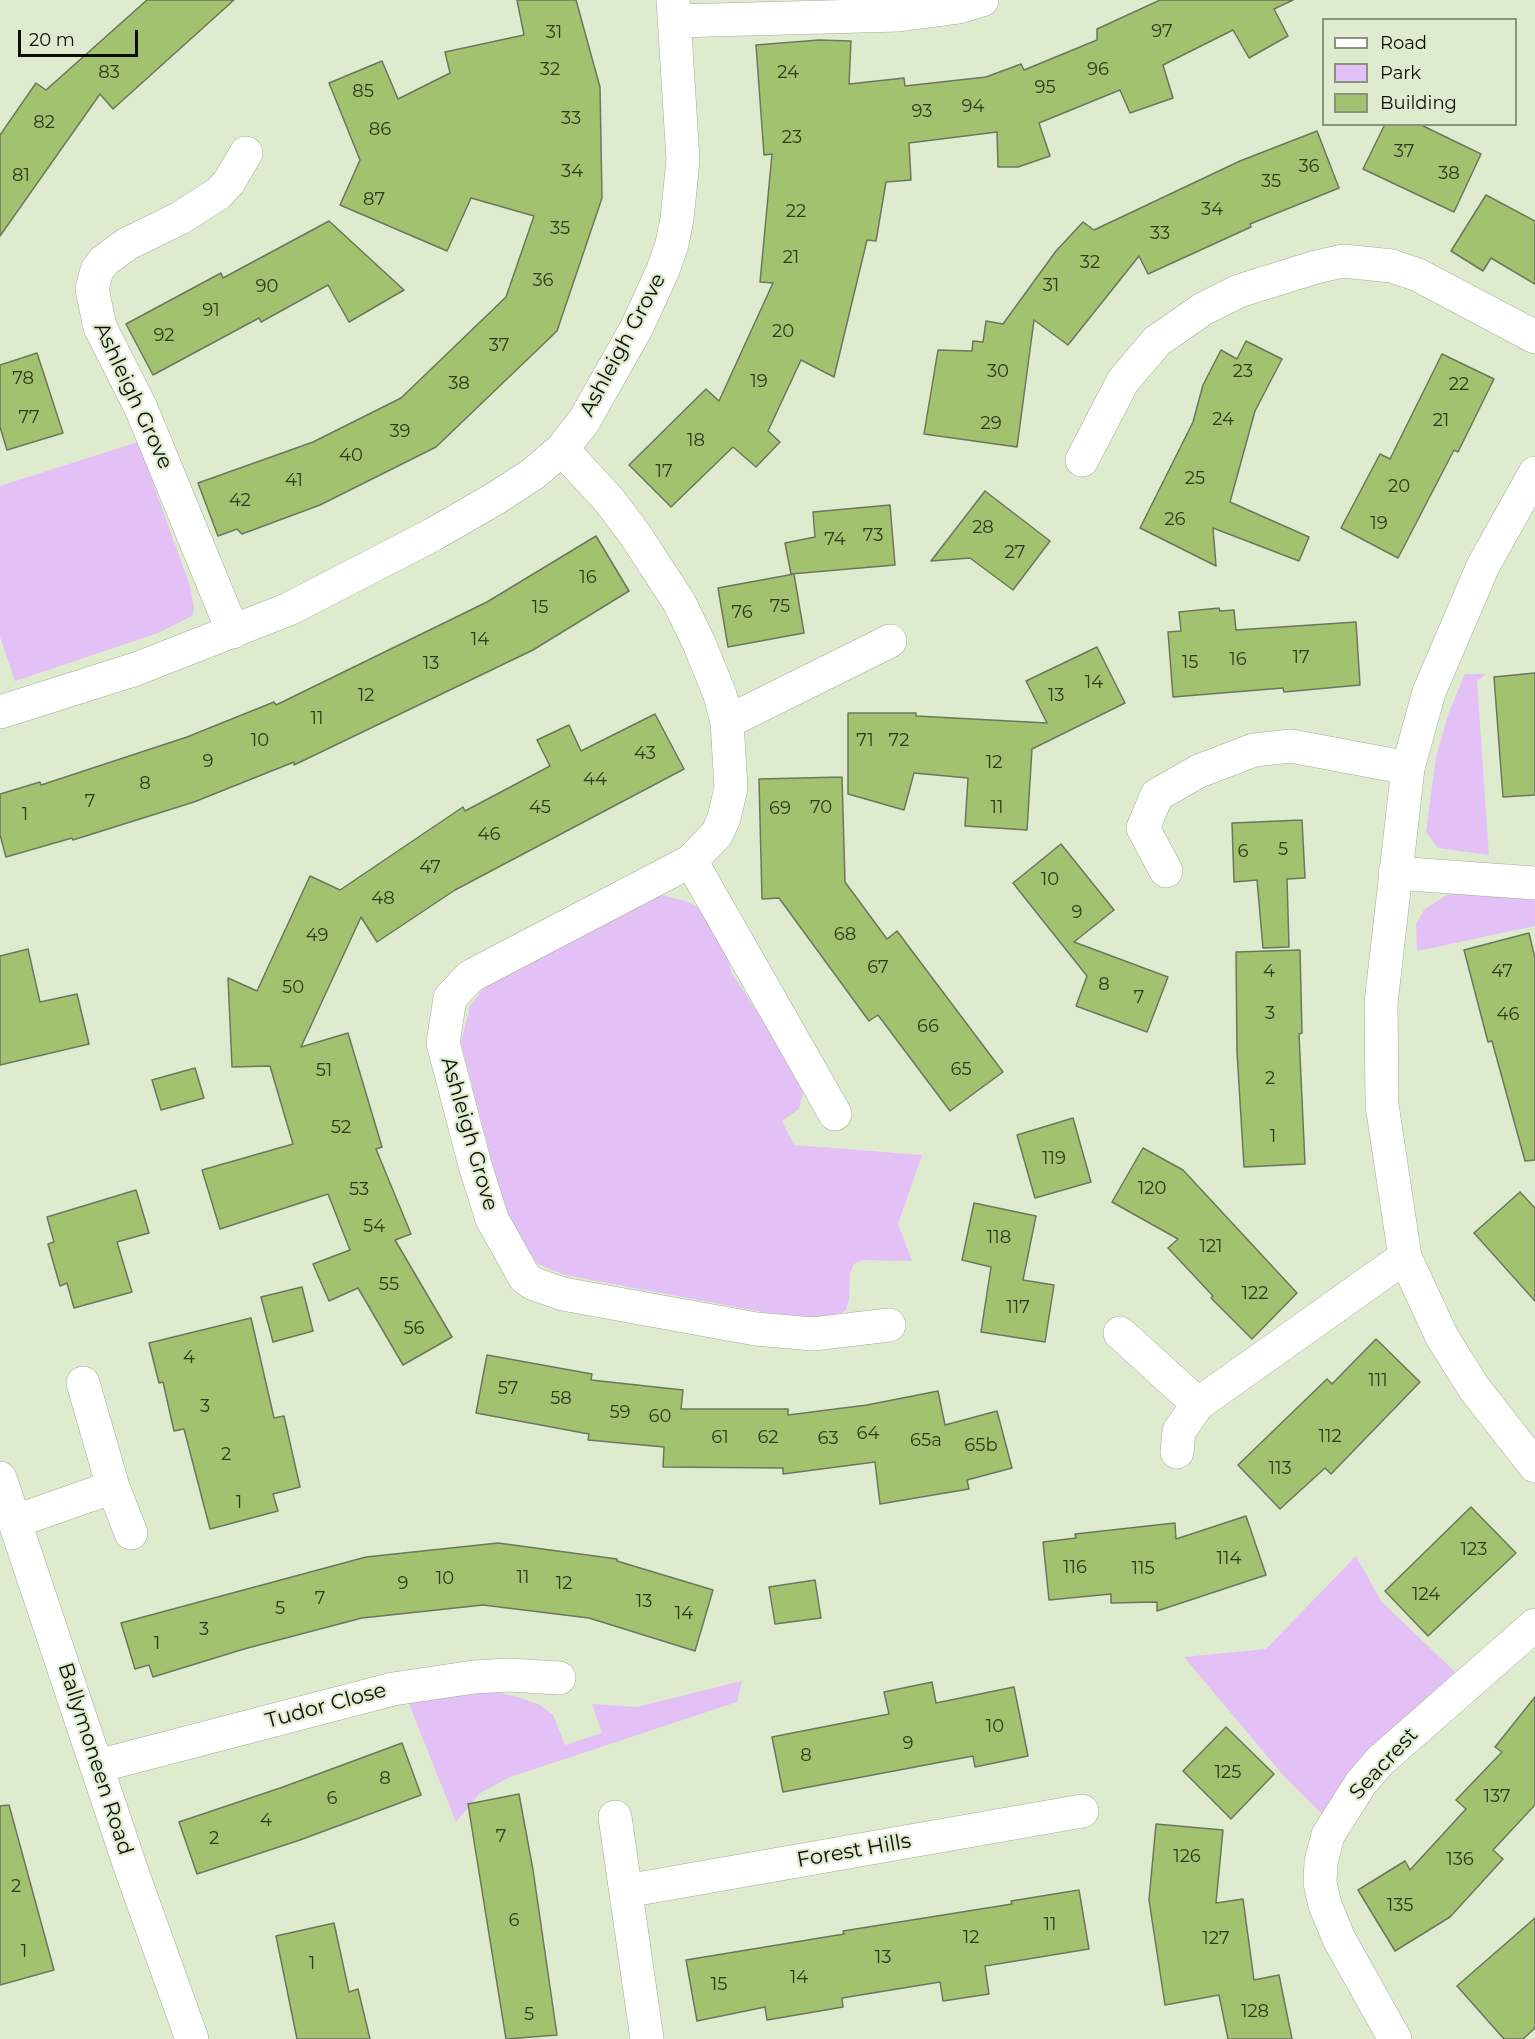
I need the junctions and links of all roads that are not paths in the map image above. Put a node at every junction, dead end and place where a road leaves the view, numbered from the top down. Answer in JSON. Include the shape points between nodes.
{"nodes":[{"id":1,"x":982,"y":0,"type":"edge"},
{"id":2,"x":675,"y":10,"type":"edge"},
{"id":3,"x":246,"y":153,"type":"dead end"},
{"id":4,"x":1535,"y":337,"type":"edge"},
{"id":5,"x":562,"y":449,"type":"junction"},
{"id":6,"x":1082,"y":460,"type":"dead end"},
{"id":7,"x":1535,"y":473,"type":"edge"},
{"id":8,"x":233,"y":632,"type":"junction"},
{"id":9,"x":890,"y":641,"type":"dead end"},
{"id":10,"x":0,"y":712,"type":"edge"},
{"id":11,"x":727,"y":722,"type":"junction"},
{"id":12,"x":1408,"y":768,"type":"junction"},
{"id":13,"x":690,"y":861,"type":"junction"},
{"id":14,"x":1166,"y":871,"type":"dead end"},
{"id":15,"x":1395,"y":873,"type":"junction"},
{"id":16,"x":1535,"y":883,"type":"edge"},
{"id":17,"x":835,"y":1114,"type":"dead end"},
{"id":18,"x":1405,"y":1257,"type":"junction"},
{"id":19,"x":889,"y":1325,"type":"dead end"},
{"id":20,"x":1120,"y":1333,"type":"dead end"},
{"id":21,"x":82,"y":1383,"type":"dead end"},
{"id":22,"x":1198,"y":1404,"type":"junction"},
{"id":23,"x":1177,"y":1452,"type":"dead end"},
{"id":24,"x":1535,"y":1466,"type":"edge"},
{"id":25,"x":0,"y":1478,"type":"edge"},
{"id":26,"x":113,"y":1487,"type":"junction"},
{"id":27,"x":16,"y":1521,"type":"junction"},
{"id":28,"x":131,"y":1533,"type":"dead end"},
{"id":29,"x":1535,"y":1625,"type":"edge"},
{"id":30,"x":559,"y":1678,"type":"dead end"},
{"id":31,"x":98,"y":1767,"type":"junction"},
{"id":32,"x":1082,"y":1811,"type":"dead end"},
{"id":33,"x":615,"y":1817,"type":"dead end"},
{"id":34,"x":626,"y":1891,"type":"junction"},
{"id":35,"x":192,"y":2039,"type":"edge"},
{"id":36,"x":648,"y":2039,"type":"edge"},
{"id":37,"x":1395,"y":2039,"type":"edge"}],
"edges":[{"from":1,"to":2,"type":"street","name":"Ashleigh Grove","via":[[898,15]]},
{"from":2,"to":5,"type":"street","name":"Ashleigh Grove","via":[[683,160],[672,244],[637,327],[584,421]]},
{"from":3,"to":8,"type":"street","name":"Ashleigh Grove","via":[[219,193],[104,261],[92,289],[100,327],[146,418]]},
{"from":4,"to":6,"type":"street","via":[[1428,279],[1401,269],[1343,261],[1316,267],[1239,291],[1203,309],[1157,340],[1123,381]]},
{"from":5,"to":8,"type":"street","name":"Ashleigh Grove","via":[[533,474],[432,535],[319,595]]},
{"from":5,"to":11,"type":"street","name":"Ashleigh Grove","via":[[609,500],[679,602],[708,664]]},
{"from":7,"to":12,"type":"street","via":[[1483,566],[1452,634],[1429,692]]},
{"from":8,"to":10,"type":"street","name":"Ashleigh Grove","via":[[135,669]]},
{"from":9,"to":11,"type":"street"},
{"from":11,"to":13,"type":"street","name":"Ashleigh Grove","via":[[731,753],[729,804],[717,834]]},
{"from":12,"to":14,"type":"street","via":[[1291,746],[1254,750],[1199,771],[1157,795],[1143,828]]},
{"from":12,"to":15,"type":"street"},
{"from":13,"to":17,"type":"street"},
{"from":13,"to":19,"type":"street","name":"Ashleigh Grove","via":[[471,976],[450,999],[443,1043],[492,1219],[525,1278],[563,1294],[756,1329],[813,1334]]},
{"from":15,"to":16,"type":"street"},
{"from":15,"to":18,"type":"street","via":[[1381,1003],[1382,1105]]},
{"from":18,"to":22,"type":"street"},
{"from":18,"to":24,"type":"street","via":[[1448,1346],[1474,1388]]},
{"from":20,"to":22,"type":"street"},
{"from":21,"to":26,"type":"street"},
{"from":22,"to":23,"type":"street","via":[[1179,1431]]},
{"from":25,"to":27,"type":"street","name":"Ballymoneen Road"},
{"from":26,"to":27,"type":"street"},
{"from":26,"to":28,"type":"street"},
{"from":27,"to":31,"type":"street","name":"Ballymoneen Road"},
{"from":29,"to":37,"type":"street","name":"Seacrest","via":[[1380,1761],[1328,1835],[1320,1883],[1325,1905],[1339,1939]]},
{"from":30,"to":31,"type":"street","name":"Tudor Close","via":[[474,1677],[393,1689]]},
{"from":31,"to":35,"type":"street","name":"Ballymoneen Road","via":[[130,1869]]},
{"from":32,"to":34,"type":"street","name":"Forest Hills"},
{"from":33,"to":34,"type":"street"},
{"from":34,"to":36,"type":"street"}]}
